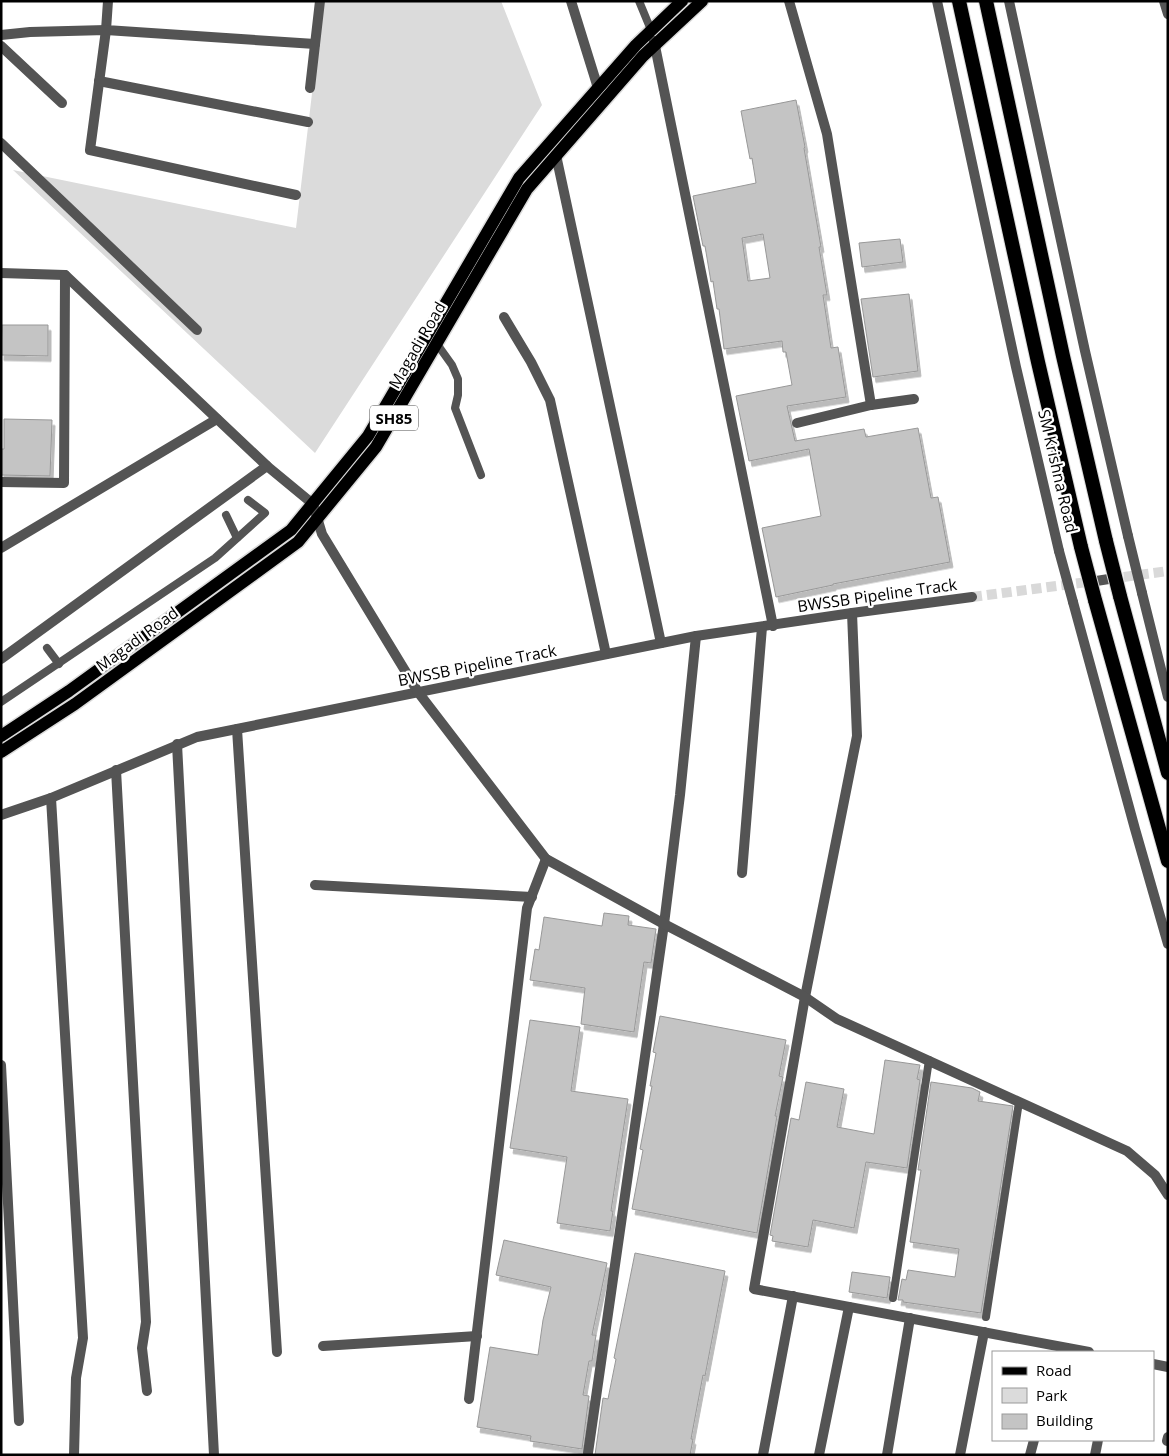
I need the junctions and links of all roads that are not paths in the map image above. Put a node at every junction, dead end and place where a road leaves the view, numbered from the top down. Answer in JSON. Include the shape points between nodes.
{"nodes":[{"id":1,"x":108,"y":1,"type":"edge"},
{"id":2,"x":320,"y":1,"type":"edge"},
{"id":3,"x":571,"y":1,"type":"edge"},
{"id":4,"x":639,"y":1,"type":"edge"},
{"id":5,"x":682,"y":1,"type":"edge"},
{"id":6,"x":702,"y":1,"type":"edge"},
{"id":7,"x":789,"y":1,"type":"edge"},
{"id":8,"x":937,"y":1,"type":"edge"},
{"id":9,"x":960,"y":1,"type":"edge"},
{"id":10,"x":986,"y":1,"type":"edge"},
{"id":11,"x":1009,"y":1,"type":"edge"},
{"id":12,"x":1164,"y":1,"type":"edge"},
{"id":13,"x":1168,"y":14,"type":"edge"},
{"id":14,"x":106,"y":30,"type":"junction"},
{"id":15,"x":651,"y":30,"type":"junction"},
{"id":16,"x":1,"y":35,"type":"edge"},
{"id":17,"x":315,"y":44,"type":"junction"},
{"id":18,"x":654,"y":44,"type":"junction"},
{"id":19,"x":1,"y":46,"type":"edge"},
{"id":20,"x":99,"y":80,"type":"junction"},
{"id":21,"x":310,"y":88,"type":"dead end"},
{"id":22,"x":598,"y":88,"type":"junction"},
{"id":23,"x":62,"y":103,"type":"dead end"},
{"id":24,"x":308,"y":122,"type":"dead end"},
{"id":25,"x":1,"y":143,"type":"edge"},
{"id":26,"x":556,"y":155,"type":"junction"},
{"id":27,"x":296,"y":196,"type":"dead end"},
{"id":28,"x":1,"y":273,"type":"edge"},
{"id":29,"x":65,"y":275,"type":"junction"},
{"id":30,"x":504,"y":317,"type":"dead end"},
{"id":31,"x":197,"y":330,"type":"dead end"},
{"id":32,"x":437,"y":344,"type":"junction"},
{"id":33,"x":914,"y":399,"type":"dead end"},
{"id":34,"x":871,"y":405,"type":"junction"},
{"id":35,"x":217,"y":418,"type":"junction"},
{"id":36,"x":797,"y":423,"type":"dead end"},
{"id":37,"x":267,"y":466,"type":"junction"},
{"id":38,"x":481,"y":475,"type":"dead end"},
{"id":39,"x":1,"y":482,"type":"edge"},
{"id":40,"x":248,"y":500,"type":"dead end"},
{"id":41,"x":313,"y":504,"type":"junction"},
{"id":42,"x":226,"y":515,"type":"dead end"},
{"id":43,"x":317,"y":518,"type":"junction"},
{"id":44,"x":237,"y":538,"type":"junction"},
{"id":45,"x":1,"y":548,"type":"edge"},
{"id":46,"x":1115,"y":578,"type":"junction"},
{"id":47,"x":1090,"y":582,"type":"junction"},
{"id":48,"x":972,"y":597,"type":"tunnel mouth"},
{"id":49,"x":852,"y":612,"type":"junction"},
{"id":50,"x":768,"y":626,"type":"junction"},
{"id":51,"x":696,"y":636,"type":"junction"},
{"id":52,"x":661,"y":643,"type":"junction"},
{"id":53,"x":47,"y":648,"type":"dead end"},
{"id":54,"x":606,"y":654,"type":"junction"},
{"id":55,"x":1,"y":659,"type":"edge"},
{"id":56,"x":59,"y":664,"type":"junction"},
{"id":57,"x":418,"y":692,"type":"junction"},
{"id":58,"x":1168,"y":697,"type":"edge"},
{"id":59,"x":1,"y":702,"type":"edge"},
{"id":60,"x":237,"y":729,"type":"junction"},
{"id":61,"x":1,"y":736,"type":"edge"},
{"id":62,"x":177,"y":744,"type":"junction"},
{"id":63,"x":1,"y":752,"type":"edge"},
{"id":64,"x":116,"y":770,"type":"junction"},
{"id":65,"x":1168,"y":773,"type":"edge"},
{"id":66,"x":51,"y":798,"type":"junction"},
{"id":67,"x":1,"y":815,"type":"edge"},
{"id":68,"x":546,"y":859,"type":"junction"},
{"id":69,"x":1168,"y":861,"type":"edge"},
{"id":70,"x":742,"y":873,"type":"dead end"},
{"id":71,"x":315,"y":885,"type":"dead end"},
{"id":72,"x":532,"y":897,"type":"junction"},
{"id":73,"x":664,"y":924,"type":"junction"},
{"id":74,"x":1168,"y":944,"type":"edge"},
{"id":75,"x":805,"y":997,"type":"junction"},
{"id":76,"x":928,"y":1060,"type":"junction"},
{"id":77,"x":1,"y":1065,"type":"edge"},
{"id":78,"x":1019,"y":1102,"type":"junction"},
{"id":79,"x":1168,"y":1196,"type":"edge"},
{"id":80,"x":793,"y":1296,"type":"junction"},
{"id":81,"x":892,"y":1298,"type":"dead end"},
{"id":82,"x":849,"y":1307,"type":"junction"},
{"id":83,"x":986,"y":1317,"type":"dead end"},
{"id":84,"x":910,"y":1318,"type":"junction"},
{"id":85,"x":984,"y":1332,"type":"junction"},
{"id":86,"x":477,"y":1336,"type":"junction"},
{"id":87,"x":322,"y":1346,"type":"dead end"},
{"id":88,"x":1054,"y":1349,"type":"edge"},
{"id":89,"x":1077,"y":1351,"type":"edge"},
{"id":90,"x":277,"y":1352,"type":"dead end"},
{"id":91,"x":1154,"y":1364,"type":"edge"},
{"id":92,"x":1168,"y":1367,"type":"edge"},
{"id":93,"x":147,"y":1391,"type":"dead end"},
{"id":94,"x":469,"y":1399,"type":"dead end"},
{"id":95,"x":19,"y":1421,"type":"dead end"},
{"id":96,"x":1034,"y":1441,"type":"edge"},
{"id":97,"x":1098,"y":1441,"type":"edge"},
{"id":98,"x":588,"y":1453,"type":"dead end"},
{"id":99,"x":74,"y":1455,"type":"edge"},
{"id":100,"x":214,"y":1455,"type":"edge"},
{"id":101,"x":763,"y":1455,"type":"edge"},
{"id":102,"x":819,"y":1455,"type":"edge"},
{"id":103,"x":887,"y":1455,"type":"edge"},
{"id":104,"x":960,"y":1455,"type":"edge"},
{"id":105,"x":1030,"y":1455,"type":"edge"},
{"id":106,"x":1095,"y":1455,"type":"edge"}],
"edges":[{"from":1,"to":14,"type":"street"},
{"from":2,"to":17,"type":"street"},
{"from":3,"to":22,"type":"street"},
{"from":4,"to":15,"type":"lane"},
{"from":5,"to":15,"type":"main road","name":"Magadi Road","number":"SH85"},
{"from":6,"to":18,"type":"main road","name":"Magadi Road","number":"SH85"},
{"from":7,"to":34,"type":"street","via":[[827,134]]},
{"from":8,"to":74,"type":"street","name":"SM Krishna Road","bridge":true,"via":[[1059,551]]},
{"from":9,"to":47,"type":"highway","name":"SM Krishna Road","bridge":true,"via":[[1038,362]]},
{"from":10,"to":46,"type":"highway","name":"SM Krishna Road","bridge":true},
{"from":11,"to":58,"type":"street","bridge":true,"via":[[1085,352]]},
{"from":12,"to":13,"type":"street"},
{"from":14,"to":16,"type":"street"},
{"from":14,"to":17,"type":"street"},
{"from":14,"to":20,"type":"street"},
{"from":15,"to":18,"type":"street"},
{"from":15,"to":22,"type":"main road","name":"Magadi Road","number":"SH85"},
{"from":17,"to":21,"type":"street"},
{"from":18,"to":26,"type":"main road","name":"Magadi Road","number":"SH85"},
{"from":18,"to":50,"type":"street"},
{"from":19,"to":23,"type":"street"},
{"from":20,"to":24,"type":"street"},
{"from":20,"to":27,"type":"street","via":[[90,150]]},
{"from":22,"to":41,"type":"main road","name":"Magadi Road","number":"SH85","via":[[519,178],[368,436]]},
{"from":25,"to":31,"type":"street"},
{"from":26,"to":32,"type":"main road","name":"Magadi Road","number":"SH85","via":[[527,189]]},
{"from":26,"to":52,"type":"street"},
{"from":28,"to":29,"type":"street"},
{"from":29,"to":35,"type":"street"},
{"from":29,"to":39,"type":"street","via":[[64,483]]},
{"from":30,"to":54,"type":"street","via":[[550,400]]},
{"from":32,"to":38,"type":"lane","via":[[458,379],[456,408]]},
{"from":32,"to":43,"type":"main road","name":"Magadi Road","number":"SH85","via":[[376,447]]},
{"from":33,"to":34,"type":"street"},
{"from":34,"to":36,"type":"street"},
{"from":35,"to":37,"type":"street"},
{"from":35,"to":45,"type":"street"},
{"from":37,"to":41,"type":"street"},
{"from":37,"to":55,"type":"street"},
{"from":40,"to":44,"type":"lane","via":[[265,513]]},
{"from":41,"to":43,"type":"street"},
{"from":41,"to":61,"type":"main road","name":"Magadi Road","number":"SH85","via":[[291,530],[69,691]]},
{"from":42,"to":44,"type":"lane"},
{"from":43,"to":57,"type":"street","via":[[322,534]]},
{"from":43,"to":63,"type":"main road","name":"Magadi Road","number":"SH85","via":[[298,542],[75,704]]},
{"from":44,"to":56,"type":"lane","via":[[216,558]]},
{"from":46,"to":47,"type":"street"},
{"from":46,"to":65,"type":"highway","name":"SM Krishna Road","bridge":true},
{"from":47,"to":69,"type":"highway","name":"SM Krishna Road","bridge":true},
{"from":48,"to":49,"type":"street","name":"BWSSB Pipeline Track"},
{"from":49,"to":50,"type":"street","name":"BWSSB Pipeline Track"},
{"from":49,"to":75,"type":"street","via":[[857,736]]},
{"from":50,"to":51,"type":"street","name":"BWSSB Pipeline Track"},
{"from":50,"to":70,"type":"street"},
{"from":51,"to":52,"type":"street","name":"BWSSB Pipeline Track"},
{"from":51,"to":73,"type":"street"},
{"from":52,"to":54,"type":"street","name":"BWSSB Pipeline Track"},
{"from":53,"to":56,"type":"lane"},
{"from":54,"to":57,"type":"street","name":"BWSSB Pipeline Track"},
{"from":56,"to":59,"type":"lane"},
{"from":57,"to":60,"type":"street","name":"BWSSB Pipeline Track"},
{"from":57,"to":68,"type":"street"},
{"from":60,"to":62,"type":"street","name":"BWSSB Pipeline Track"},
{"from":60,"to":90,"type":"street"},
{"from":62,"to":64,"type":"street","name":"BWSSB Pipeline Track"},
{"from":62,"to":100,"type":"street"},
{"from":64,"to":66,"type":"street","name":"BWSSB Pipeline Track"},
{"from":64,"to":93,"type":"street","via":[[146,1322],[142,1348]]},
{"from":66,"to":67,"type":"street","name":"BWSSB Pipeline Track"},
{"from":66,"to":99,"type":"street","via":[[83,1338],[76,1378]]},
{"from":68,"to":72,"type":"street"},
{"from":68,"to":73,"type":"street"},
{"from":71,"to":72,"type":"street"},
{"from":72,"to":86,"type":"street","via":[[526,918]]},
{"from":73,"to":75,"type":"street"},
{"from":73,"to":98,"type":"street"},
{"from":75,"to":76,"type":"street","via":[[837,1019]]},
{"from":75,"to":80,"type":"street","via":[[754,1289]]},
{"from":76,"to":78,"type":"street"},
{"from":76,"to":81,"type":"lane"},
{"from":77,"to":95,"type":"street"},
{"from":78,"to":79,"type":"street","via":[[1127,1151],[1155,1175]]},
{"from":78,"to":83,"type":"lane"},
{"from":80,"to":82,"type":"street"},
{"from":80,"to":101,"type":"street"},
{"from":82,"to":84,"type":"street"},
{"from":82,"to":102,"type":"street"},
{"from":84,"to":85,"type":"street"},
{"from":84,"to":103,"type":"street"},
{"from":85,"to":88,"type":"street"},
{"from":85,"to":104,"type":"street"},
{"from":86,"to":87,"type":"street"},
{"from":86,"to":94,"type":"street"},
{"from":88,"to":89,"type":"street"},
{"from":91,"to":92,"type":"street"},
{"from":96,"to":105,"type":"street"},
{"from":97,"to":106,"type":"street"}]}
